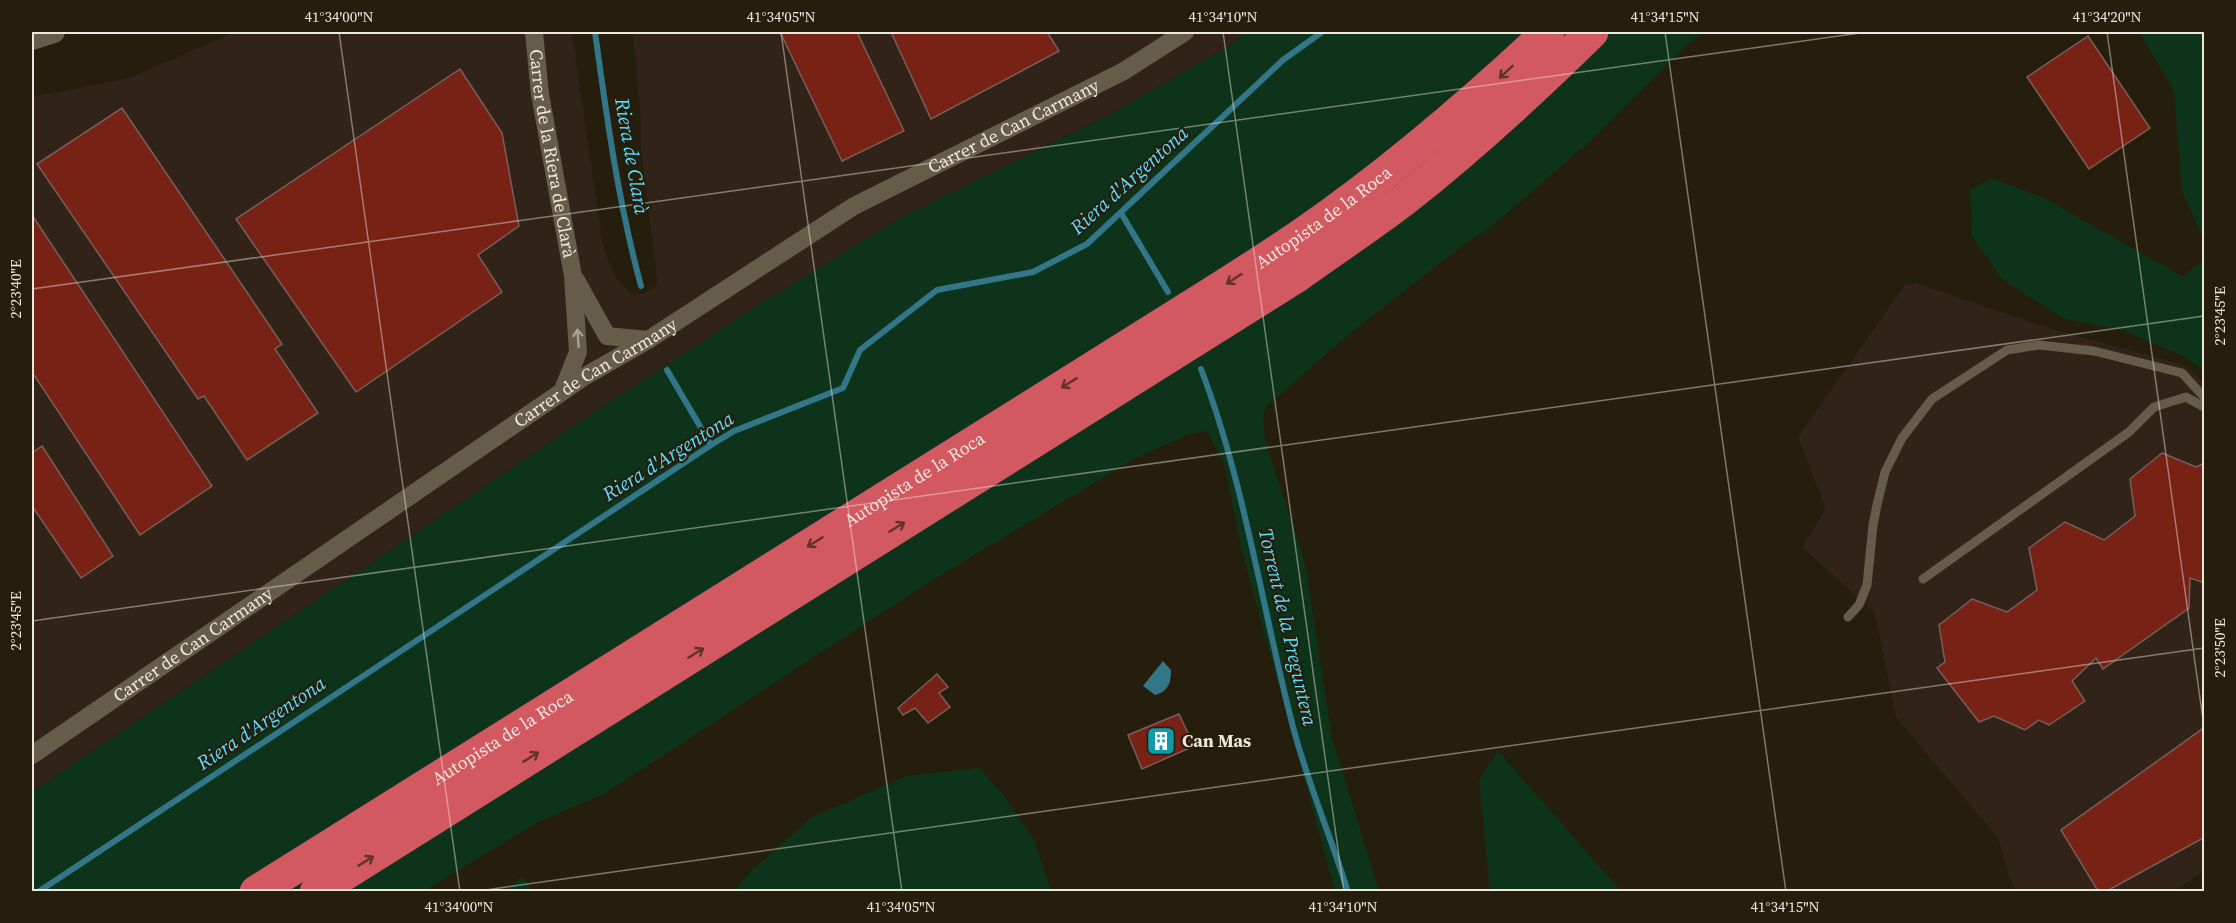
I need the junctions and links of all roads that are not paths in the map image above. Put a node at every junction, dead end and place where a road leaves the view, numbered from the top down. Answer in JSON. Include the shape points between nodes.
{"nodes":[{"id":1,"x":54,"y":32,"type":"edge"},
{"id":2,"x":534,"y":32,"type":"edge"},
{"id":3,"x":1185,"y":32,"type":"edge"},
{"id":4,"x":1548,"y":32,"type":"edge"},
{"id":5,"x":1592,"y":32,"type":"edge"},
{"id":6,"x":32,"y":39,"type":"edge"},
{"id":7,"x":573,"y":276,"type":"junction"},
{"id":8,"x":648,"y":340,"type":"junction"},
{"id":9,"x":561,"y":393,"type":"junction"},
{"id":10,"x":2205,"y":397,"type":"edge"},
{"id":11,"x":2205,"y":407,"type":"edge"},
{"id":12,"x":1923,"y":579,"type":"dead end"},
{"id":13,"x":1848,"y":617,"type":"dead end"},
{"id":14,"x":32,"y":754,"type":"edge"},
{"id":15,"x":256,"y":891,"type":"edge"},
{"id":16,"x":316,"y":891,"type":"edge"}],
"edges":[{"from":1,"to":6,"type":"street"},
{"from":2,"to":7,"type":"street","name":"Carrer de la Riera de Clarà","via":[[540,94]]},
{"from":3,"to":8,"type":"street","name":"Carrer de Can Carmany","via":[[1124,71],[855,206]]},
{"from":4,"to":15,"type":"highway","name":"Autopista de la Roca","one_way":true,"via":[[1459,114],[1304,233]]},
{"from":16,"to":5,"type":"highway","name":"Autopista de la Roca","one_way":true,"via":[[1297,276],[1461,154]]},
{"from":7,"to":8,"type":"street","name":"Carrer de la Riera de Clarà","via":[[607,336]]},
{"from":9,"to":7,"type":"street","name":"Carrer de la Riera de Clarà","one_way":true,"via":[[579,352]]},
{"from":8,"to":9,"type":"street","name":"Carrer de Can Carmany"},
{"from":9,"to":14,"type":"street","name":"Carrer de Can Carmany"},
{"from":10,"to":13,"type":"lane","via":[[2182,373],[2094,351],[2039,345],[2007,350],[1932,399],[1902,438],[1885,472],[1877,505],[1868,585]]},
{"from":11,"to":12,"type":"lane","via":[[2186,397],[2154,407],[2129,432]]}]}
